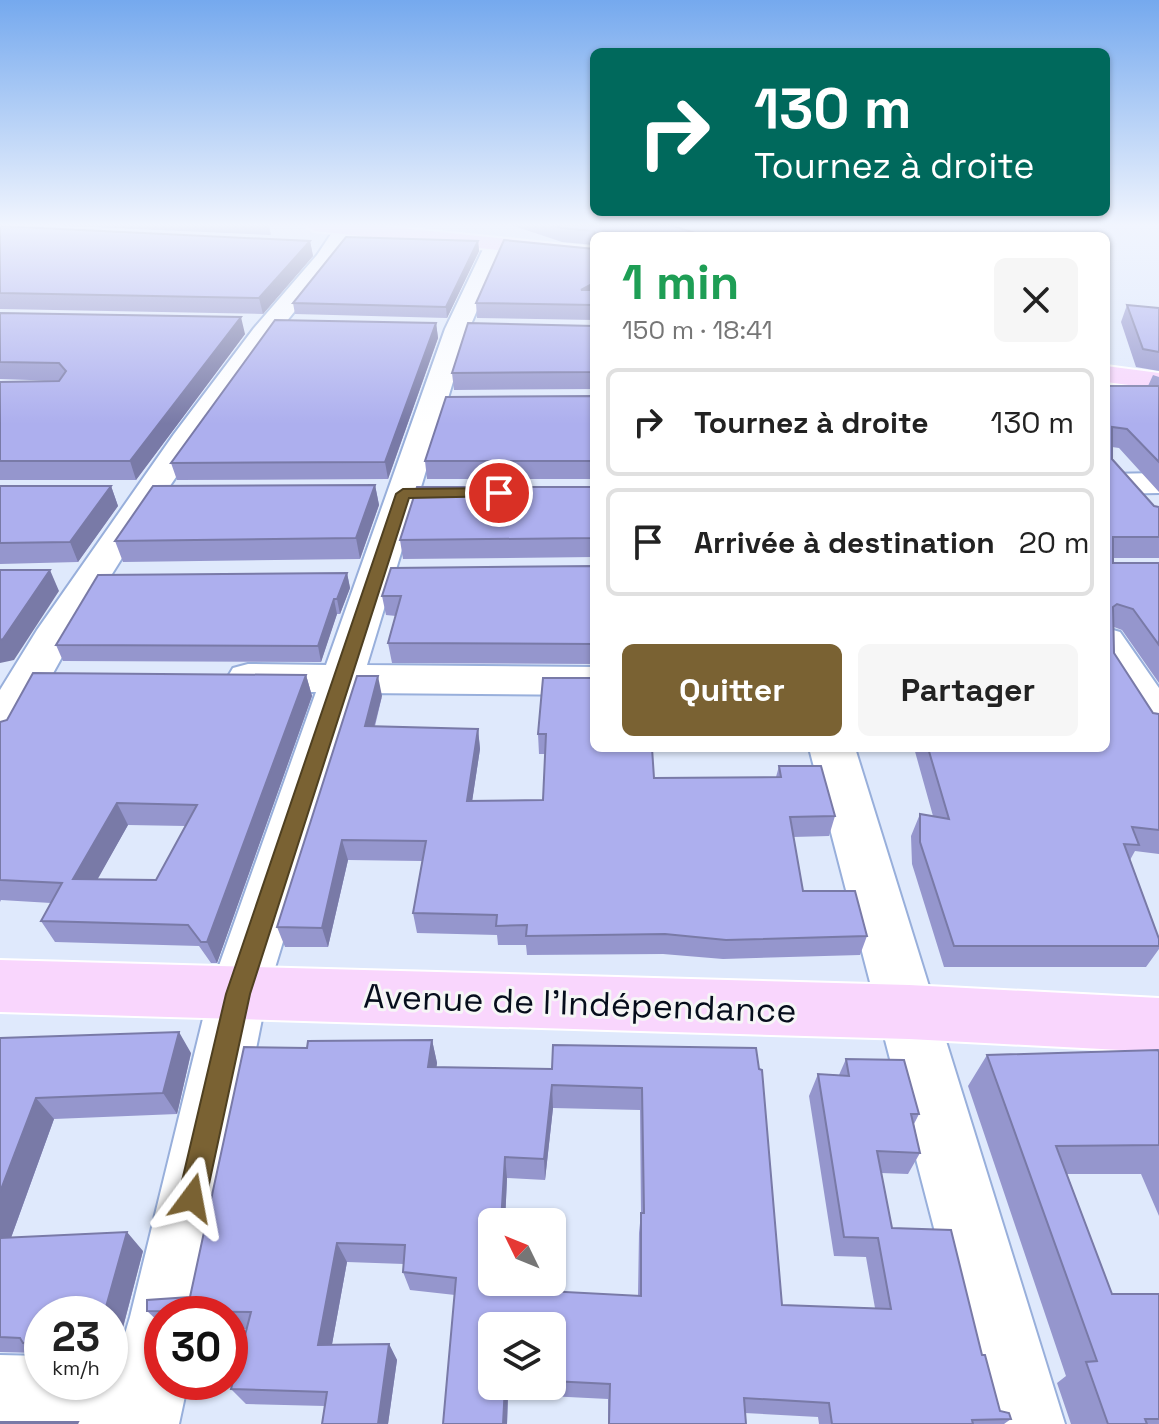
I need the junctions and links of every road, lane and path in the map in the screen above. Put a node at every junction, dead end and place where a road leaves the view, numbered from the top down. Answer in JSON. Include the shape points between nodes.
{"nodes":[{"id":1,"x":291,"y":291,"type":"edge"},
{"id":2,"x":474,"y":291,"type":"edge"},
{"id":3,"x":1110,"y":375,"type":"edge"},
{"id":4,"x":1157,"y":383,"type":"edge"},
{"id":5,"x":1110,"y":385,"type":"edge"},
{"id":6,"x":1110,"y":461,"type":"edge"},
{"id":7,"x":1131,"y":484,"type":"edge"},
{"id":8,"x":103,"y":493,"type":"edge"},
{"id":9,"x":163,"y":493,"type":"junction"},
{"id":10,"x":1159,"y":517,"type":"edge"},
{"id":11,"x":139,"y":576,"type":"edge"},
{"id":12,"x":46,"y":577,"type":"edge"},
{"id":13,"x":91,"y":577,"type":"junction"},
{"id":14,"x":1110,"y":648,"type":"edge"},
{"id":15,"x":75,"y":676,"type":"edge"},
{"id":16,"x":14,"y":677,"type":"edge"},
{"id":17,"x":216,"y":677,"type":"edge"},
{"id":18,"x":343,"y":678,"type":"junction"},
{"id":19,"x":590,"y":681,"type":"edge"},
{"id":20,"x":1142,"y":702,"type":"edge"},
{"id":21,"x":0,"y":729,"type":"edge"},
{"id":22,"x":833,"y":752,"type":"edge"},
{"id":23,"x":0,"y":986,"type":"edge"},
{"id":24,"x":238,"y":994,"type":"junction"},
{"id":25,"x":909,"y":1012,"type":"junction"},
{"id":26,"x":1159,"y":1025,"type":"edge"},
{"id":27,"x":170,"y":1296,"type":"edge"},
{"id":28,"x":144,"y":1383,"type":"edge"},
{"id":29,"x":0,"y":1394,"type":"edge"},
{"id":30,"x":1025,"y":1424,"type":"edge"}],
"edges":[{"from":1,"to":9,"type":"street"},
{"from":2,"to":18,"type":"street","via":[[457,329],[448,402],[403,494]]},
{"from":3,"to":4,"type":"main road"},
{"from":4,"to":5,"type":"street"},
{"from":6,"to":7,"type":"street"},
{"from":7,"to":10,"type":"street"},
{"from":8,"to":9,"type":"street"},
{"from":9,"to":13,"type":"street"},
{"from":11,"to":13,"type":"street"},
{"from":12,"to":13,"type":"street"},
{"from":13,"to":16,"type":"street"},
{"from":14,"to":20,"type":"street"},
{"from":15,"to":16,"type":"street"},
{"from":16,"to":21,"type":"street"},
{"from":17,"to":18,"type":"street"},
{"from":18,"to":19,"type":"street"},
{"from":18,"to":24,"type":"street"},
{"from":22,"to":25,"type":"street"},
{"from":23,"to":24,"type":"main road","name":"Avenue de l'Indépendance"},
{"from":24,"to":25,"type":"main road","name":"Avenue de l'Indépendance"},
{"from":24,"to":27,"type":"street"},
{"from":25,"to":26,"type":"main road","name":"Avenue de l'Indépendance"},
{"from":25,"to":30,"type":"street"},
{"from":28,"to":29,"type":"street"}]}
